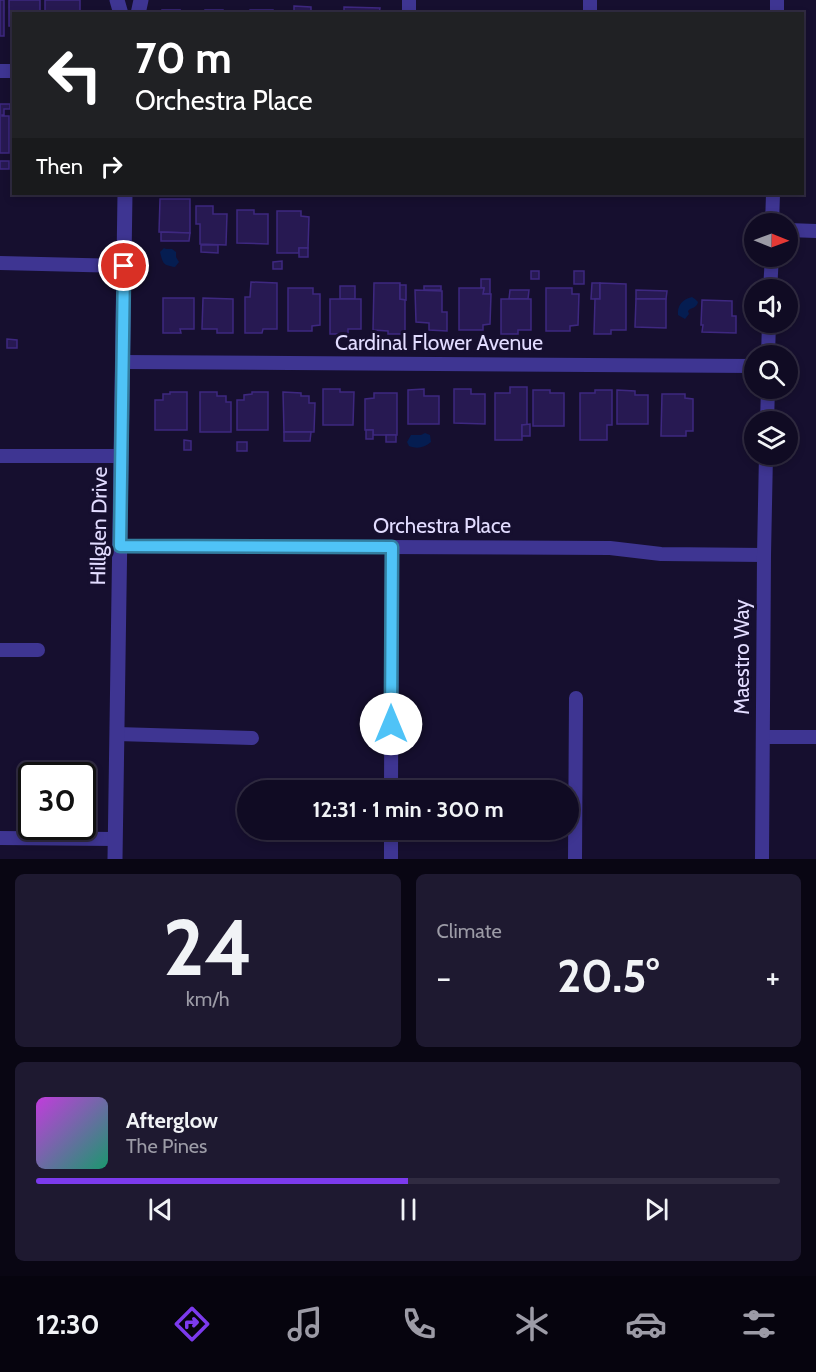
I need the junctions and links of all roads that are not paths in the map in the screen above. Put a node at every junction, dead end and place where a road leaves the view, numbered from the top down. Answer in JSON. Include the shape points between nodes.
{"nodes":[{"id":1,"x":125,"y":195,"type":"edge"},
{"id":2,"x":773,"y":195,"type":"edge"},
{"id":3,"x":772,"y":213,"type":"edge"},
{"id":4,"x":798,"y":230,"type":"edge"},
{"id":5,"x":816,"y":231,"type":"edge"},
{"id":6,"x":0,"y":263,"type":"edge"},
{"id":7,"x":124,"y":266,"type":"junction"},
{"id":8,"x":123,"y":362,"type":"junction"},
{"id":9,"x":744,"y":366,"type":"edge"},
{"id":10,"x":0,"y":456,"type":"edge"},
{"id":11,"x":121,"y":456,"type":"junction"},
{"id":12,"x":766,"y":465,"type":"edge"},
{"id":13,"x":120,"y":546,"type":"junction"},
{"id":14,"x":392,"y":547,"type":"junction"},
{"id":15,"x":764,"y":555,"type":"junction"},
{"id":16,"x":0,"y":650,"type":"edge"},
{"id":17,"x":38,"y":650,"type":"dead end"},
{"id":18,"x":576,"y":698,"type":"dead end"},
{"id":19,"x":117,"y":735,"type":"junction"},
{"id":20,"x":763,"y":737,"type":"junction"},
{"id":21,"x":816,"y":737,"type":"edge"},
{"id":22,"x":252,"y":738,"type":"dead end"},
{"id":23,"x":391,"y":780,"type":"edge"},
{"id":24,"x":0,"y":838,"type":"edge"},
{"id":25,"x":115,"y":838,"type":"junction"},
{"id":26,"x":391,"y":840,"type":"edge"},
{"id":27,"x":115,"y":859,"type":"edge"},
{"id":28,"x":391,"y":859,"type":"edge"},
{"id":29,"x":575,"y":859,"type":"edge"},
{"id":30,"x":762,"y":859,"type":"edge"}],
"edges":[{"from":1,"to":7,"type":"street","name":"Hillglen Drive"},
{"from":2,"to":3,"type":"street"},
{"from":4,"to":5,"type":"street"},
{"from":6,"to":7,"type":"street"},
{"from":7,"to":8,"type":"street","name":"Hillglen Drive"},
{"from":8,"to":9,"type":"street","name":"Cardinal Flower Avenue"},
{"from":8,"to":11,"type":"street","name":"Hillglen Drive"},
{"from":10,"to":11,"type":"street"},
{"from":11,"to":13,"type":"street","name":"Hillglen Drive"},
{"from":12,"to":15,"type":"street","name":"Maestro Way"},
{"from":13,"to":14,"type":"street","name":"Orchestra Place"},
{"from":13,"to":19,"type":"street","name":"Hillglen Drive"},
{"from":14,"to":15,"type":"street","name":"Orchestra Place","via":[[610,548],[661,554]]},
{"from":14,"to":23,"type":"street"},
{"from":15,"to":20,"type":"street","name":"Maestro Way"},
{"from":16,"to":17,"type":"street"},
{"from":18,"to":29,"type":"street"},
{"from":19,"to":22,"type":"street"},
{"from":19,"to":25,"type":"street","name":"Hillglen Drive"},
{"from":20,"to":21,"type":"street"},
{"from":20,"to":30,"type":"street","name":"Maestro Way"},
{"from":24,"to":25,"type":"street"},
{"from":25,"to":27,"type":"street","name":"Hillglen Drive"},
{"from":26,"to":28,"type":"street"}]}
